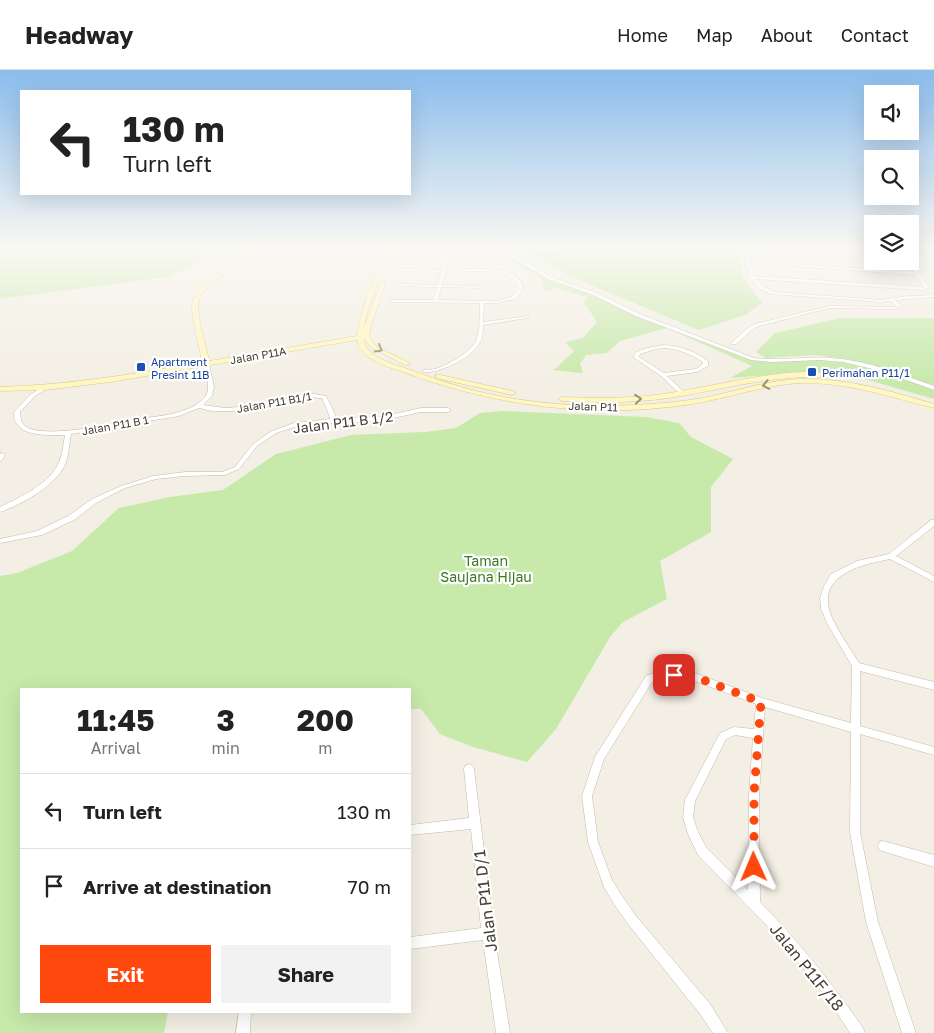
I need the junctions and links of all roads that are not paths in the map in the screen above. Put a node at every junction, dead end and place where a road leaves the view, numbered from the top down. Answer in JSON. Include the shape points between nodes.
{"nodes":[{"id":1,"x":199,"y":293,"type":"edge"},
{"id":2,"x":372,"y":293,"type":"edge"},
{"id":3,"x":378,"y":293,"type":"edge"},
{"id":4,"x":438,"y":293,"type":"edge"},
{"id":5,"x":517,"y":293,"type":"edge"},
{"id":6,"x":592,"y":293,"type":"edge"},
{"id":7,"x":773,"y":293,"type":"edge"},
{"id":8,"x":934,"y":296,"type":"edge"},
{"id":9,"x":821,"y":297,"type":"junction"},
{"id":10,"x":934,"y":300,"type":"edge"},
{"id":11,"x":392,"y":301,"type":"dead end"},
{"id":12,"x":894,"y":301,"type":"junction"},
{"id":13,"x":436,"y":302,"type":"junction"},
{"id":14,"x":482,"y":303,"type":"junction"},
{"id":15,"x":829,"y":307,"type":"junction"},
{"id":16,"x":528,"y":317,"type":"dead end"},
{"id":17,"x":480,"y":324,"type":"junction"},
{"id":18,"x":362,"y":338,"type":"junction"},
{"id":19,"x":734,"y":343,"type":"dead end"},
{"id":20,"x":221,"y":360,"type":"junction"},
{"id":21,"x":206,"y":362,"type":"junction"},
{"id":22,"x":191,"y":365,"type":"junction"},
{"id":23,"x":439,"y":369,"type":"junction"},
{"id":24,"x":425,"y":371,"type":"junction"},
{"id":25,"x":663,"y":375,"type":"junction"},
{"id":26,"x":442,"y":377,"type":"junction"},
{"id":27,"x":0,"y":384,"type":"edge"},
{"id":28,"x":30,"y":388,"type":"junction"},
{"id":29,"x":44,"y":388,"type":"junction"},
{"id":30,"x":934,"y":388,"type":"edge"},
{"id":31,"x":0,"y":389,"type":"edge"},
{"id":32,"x":683,"y":394,"type":"junction"},
{"id":33,"x":32,"y":396,"type":"junction"},
{"id":34,"x":722,"y":396,"type":"junction"},
{"id":35,"x":934,"y":400,"type":"edge"},
{"id":36,"x":666,"y":404,"type":"junction"},
{"id":37,"x":198,"y":406,"type":"junction"},
{"id":38,"x":934,"y":406,"type":"edge"},
{"id":39,"x":448,"y":410,"type":"dead end"},
{"id":40,"x":333,"y":421,"type":"junction"},
{"id":41,"x":68,"y":433,"type":"junction"},
{"id":42,"x":0,"y":510,"type":"edge"},
{"id":43,"x":934,"y":522,"type":"edge"},
{"id":44,"x":926,"y":530,"type":"junction"},
{"id":45,"x":934,"y":534,"type":"edge"},
{"id":46,"x":0,"y":541,"type":"edge"},
{"id":47,"x":891,"y":556,"type":"junction"},
{"id":48,"x":934,"y":579,"type":"edge"},
{"id":49,"x":856,"y":666,"type":"junction"},
{"id":50,"x":934,"y":686,"type":"edge"},
{"id":51,"x":761,"y":702,"type":"junction"},
{"id":52,"x":856,"y":729,"type":"junction"},
{"id":53,"x":757,"y":734,"type":"junction"},
{"id":54,"x":934,"y":751,"type":"edge"},
{"id":55,"x":469,"y":769,"type":"dead end"},
{"id":56,"x":476,"y":823,"type":"junction"},
{"id":57,"x":411,"y":830,"type":"edge"},
{"id":58,"x":882,"y":846,"type":"dead end"},
{"id":59,"x":934,"y":861,"type":"edge"},
{"id":60,"x":754,"y":903,"type":"junction"},
{"id":61,"x":488,"y":933,"type":"junction"},
{"id":62,"x":411,"y":943,"type":"edge"},
{"id":63,"x":245,"y":1013,"type":"edge"},
{"id":64,"x":243,"y":1033,"type":"edge"},
{"id":65,"x":503,"y":1033,"type":"edge"},
{"id":66,"x":722,"y":1033,"type":"edge"},
{"id":67,"x":858,"y":1033,"type":"edge"},
{"id":68,"x":909,"y":1033,"type":"edge"}],
"edges":[{"from":1,"to":21,"type":"main road","via":[[195,306]]},
{"from":2,"to":18,"type":"main road","via":[[363,316]]},
{"from":3,"to":18,"type":"main road"},
{"from":4,"to":13,"type":"street"},
{"from":5,"to":14,"type":"street","via":[[513,298]]},
{"from":6,"to":30,"type":"street","via":[[638,316],[753,359],[846,361]]},
{"from":7,"to":9,"type":"street"},
{"from":8,"to":12,"type":"street"},
{"from":9,"to":12,"type":"street"},
{"from":9,"to":15,"type":"street"},
{"from":10,"to":12,"type":"street"},
{"from":11,"to":13,"type":"street"},
{"from":12,"to":15,"type":"street","via":[[901,306],[899,308]]},
{"from":13,"to":14,"type":"street"},
{"from":14,"to":17,"type":"street"},
{"from":15,"to":19,"type":"street","via":[[752,327]]},
{"from":16,"to":17,"type":"street"},
{"from":17,"to":23,"type":"street","via":[[477,346],[467,355]]},
{"from":18,"to":20,"type":"main road","name":"Jalan P11A"},
{"from":18,"to":20,"type":"main road","name":"Jalan P11A"},
{"from":18,"to":24,"type":"main road","name":"Jalan P11","one_way":true,"via":[[405,364]]},
{"from":18,"to":36,"type":"main road","name":"Jalan P11","via":[[374,357],[471,392],[510,400],[577,406],[626,408]]},
{"from":20,"to":21,"type":"main road"},
{"from":20,"to":21,"type":"main road"},
{"from":21,"to":22,"type":"main road"},
{"from":21,"to":22,"type":"main road"},
{"from":21,"to":37,"type":"street","via":[[211,392]]},
{"from":22,"to":27,"type":"main road","via":[[45,384]]},
{"from":22,"to":29,"type":"main road"},
{"from":23,"to":24,"type":"street"},
{"from":23,"to":26,"type":"street"},
{"from":24,"to":26,"type":"main road","name":"Jalan P11"},
{"from":25,"to":25,"type":"street","via":[[640,361],[636,357],[638,353],[659,346],[672,346],[705,361],[706,365],[697,370]]},
{"from":25,"to":32,"type":"street"},
{"from":26,"to":32,"type":"main road","name":"Jalan P11","one_way":true,"via":[[517,394],[551,398],[633,399]]},
{"from":28,"to":29,"type":"main road"},
{"from":28,"to":31,"type":"main road"},
{"from":28,"to":33,"type":"street"},
{"from":29,"to":33,"type":"street","name":"Jalan P11 B 1"},
{"from":32,"to":34,"type":"main road"},
{"from":32,"to":35,"type":"main road","name":"Jalan P11","via":[[762,377],[802,374],[865,381]]},
{"from":32,"to":36,"type":"main road"},
{"from":33,"to":41,"type":"street","name":"Jalan P11 B 1","via":[[17,412],[18,422],[33,431]]},
{"from":34,"to":36,"type":"main road","name":"Jalan P11"},
{"from":38,"to":34,"type":"main road","name":"Jalan P11","one_way":true,"via":[[884,391],[827,382],[784,382]]},
{"from":37,"to":40,"type":"street","name":"Jalan P11 B1/1","via":[[229,410],[318,395],[324,397]]},
{"from":37,"to":41,"type":"street","name":"Jalan P11 B 1","via":[[179,414]]},
{"from":39,"to":40,"type":"street","name":"Jalan P11 B 1/2"},
{"from":40,"to":46,"type":"street","name":"Jalan P11 B 1/2","via":[[274,432],[255,445],[238,468],[223,474],[155,477],[94,501],[71,518],[39,533]]},
{"from":41,"to":42,"type":"street","via":[[58,473]]},
{"from":43,"to":44,"type":"street"},
{"from":44,"to":45,"type":"street"},
{"from":44,"to":47,"type":"street"},
{"from":47,"to":48,"type":"street"},
{"from":47,"to":49,"type":"street","via":[[844,569],[834,576],[824,598],[832,625]]},
{"from":49,"to":50,"type":"street"},
{"from":49,"to":52,"type":"street"},
{"from":51,"to":52,"type":"street"},
{"from":51,"to":53,"type":"street"},
{"from":51,"to":66,"type":"street","via":[[690,675],[658,675],[649,680],[600,758],[587,796],[593,842],[608,883],[632,920]]},
{"from":52,"to":54,"type":"street"},
{"from":52,"to":68,"type":"street","via":[[855,832],[858,850],[872,922]]},
{"from":53,"to":60,"type":"street"},
{"from":53,"to":60,"type":"street","name":"Jalan P11F/18","via":[[734,731],[723,736],[690,800],[688,817],[702,851]]},
{"from":55,"to":56,"type":"street","name":"Jalan P11 D/1"},
{"from":56,"to":57,"type":"street"},
{"from":56,"to":61,"type":"street","name":"Jalan P11 D/1"},
{"from":58,"to":59,"type":"street"},
{"from":60,"to":67,"type":"street","name":"Jalan P11F/18","via":[[832,994]]},
{"from":61,"to":62,"type":"street"},
{"from":61,"to":65,"type":"street","name":"Jalan P11 D/1"},
{"from":63,"to":64,"type":"street"}]}
